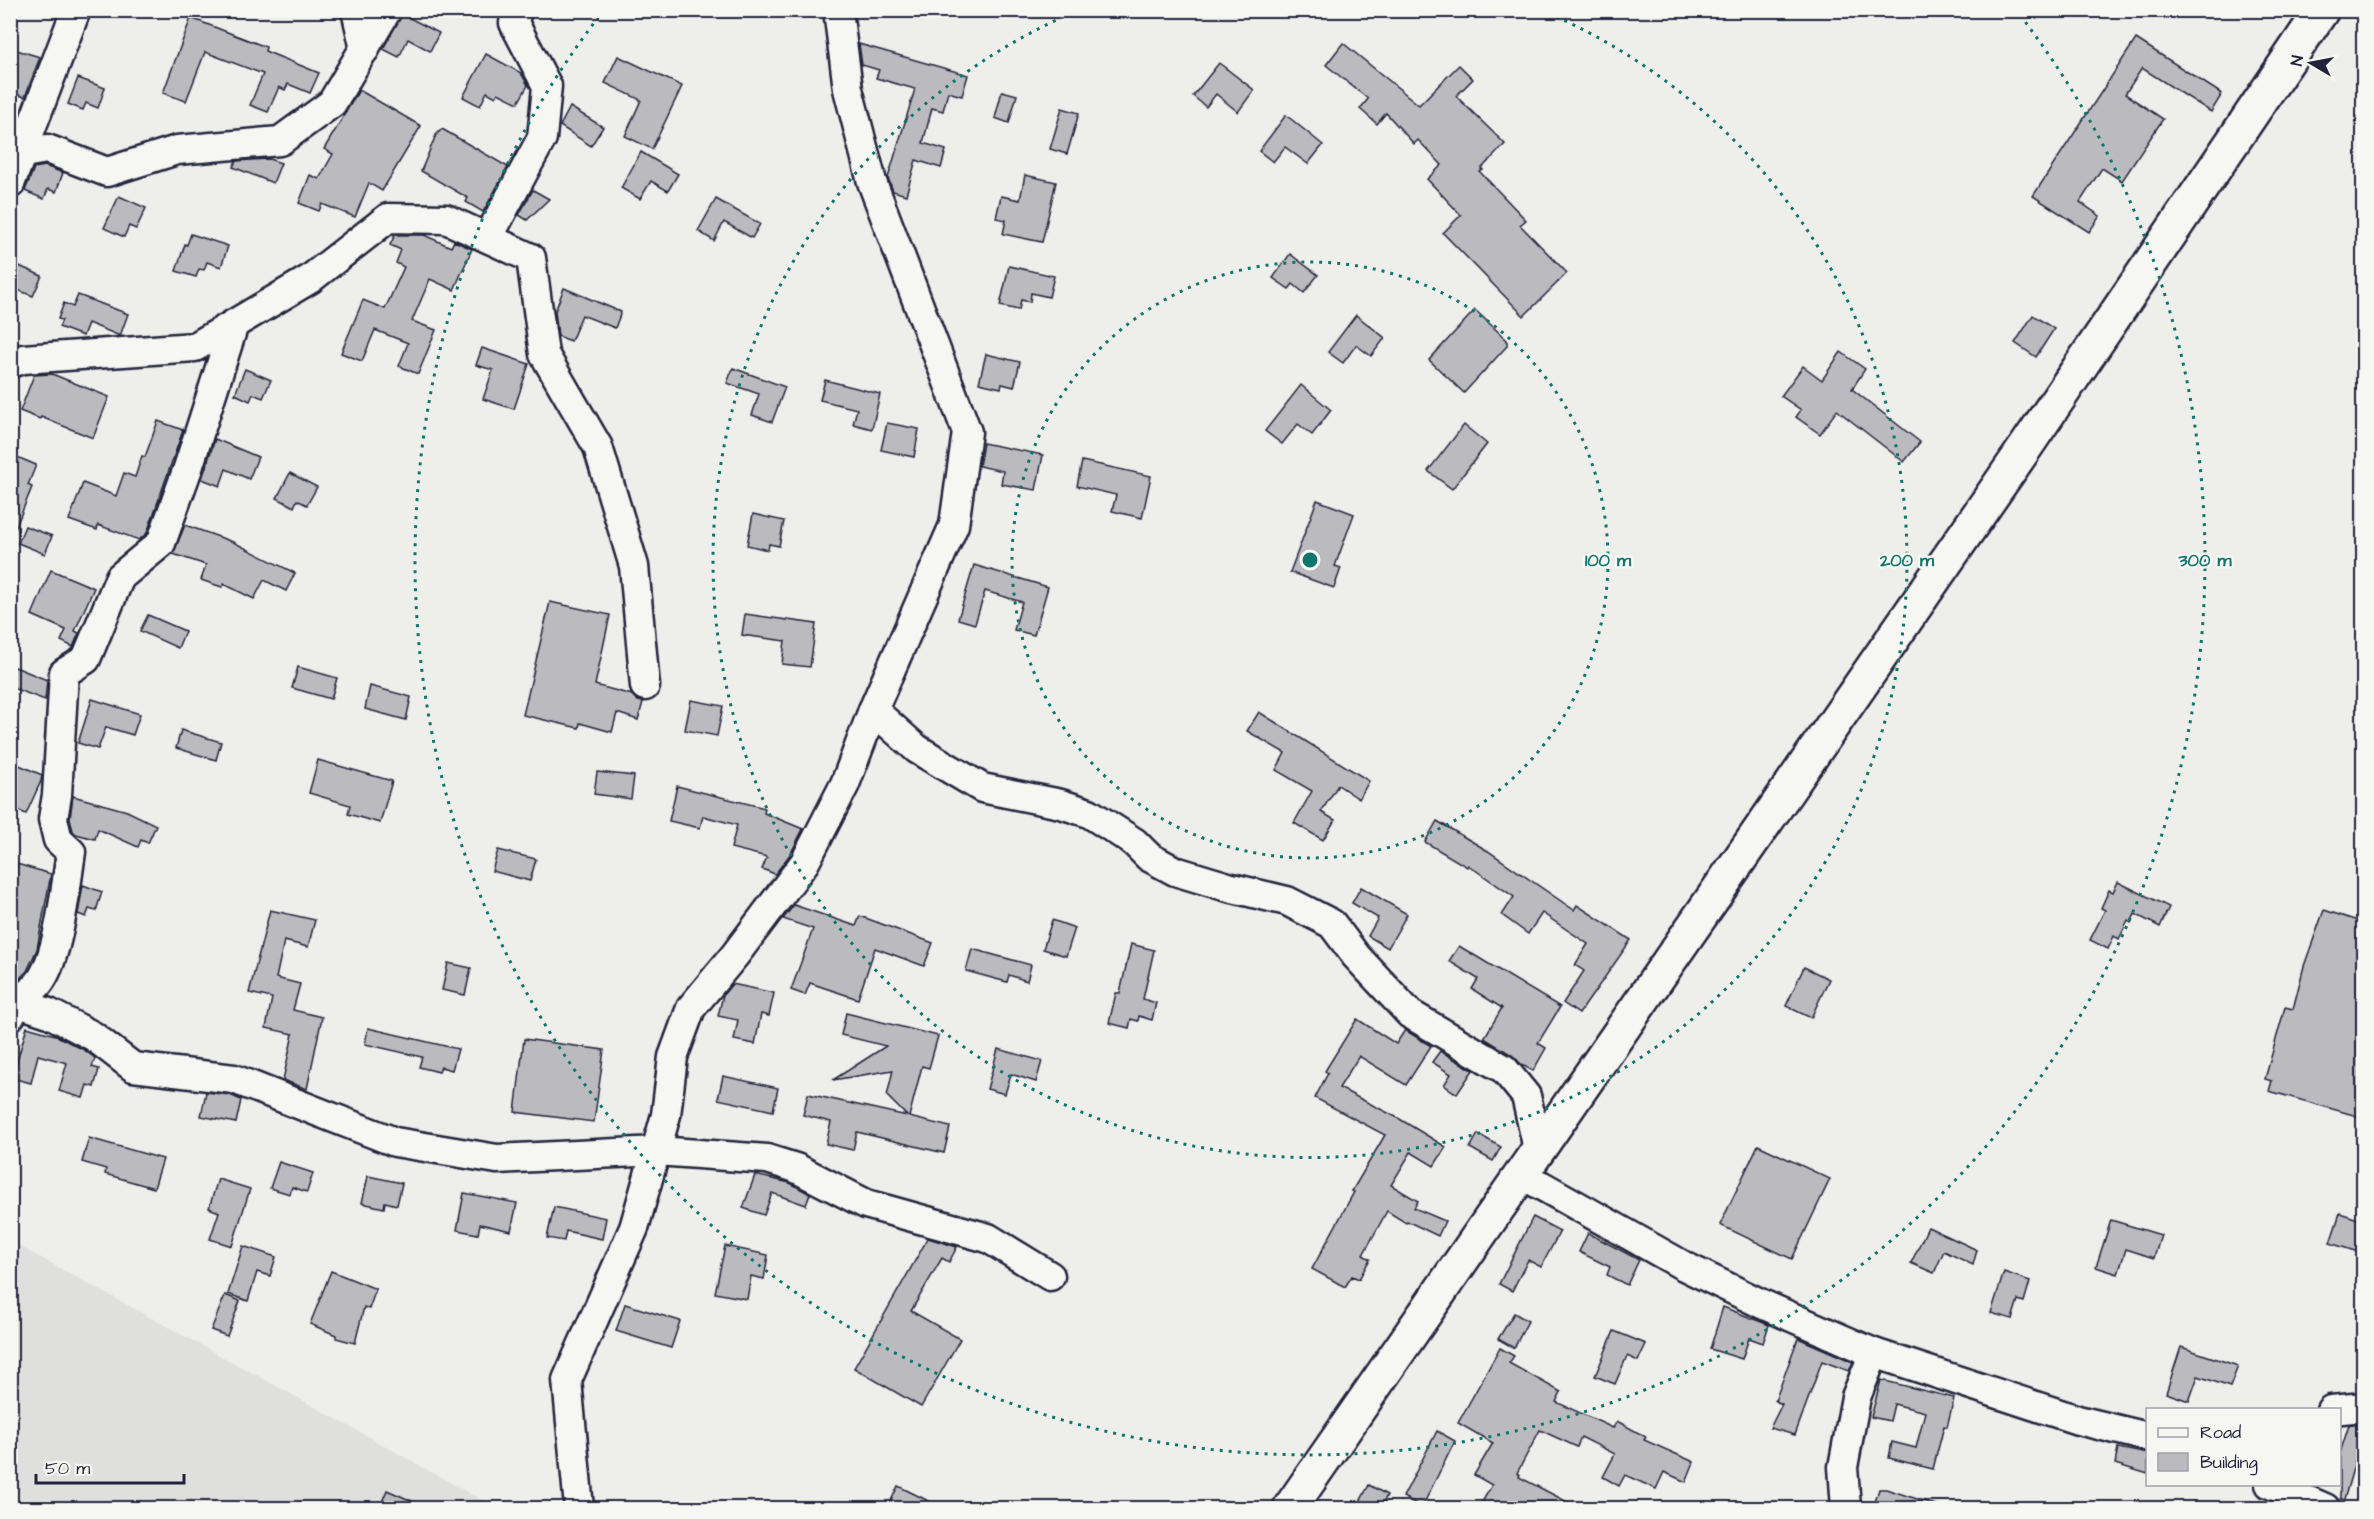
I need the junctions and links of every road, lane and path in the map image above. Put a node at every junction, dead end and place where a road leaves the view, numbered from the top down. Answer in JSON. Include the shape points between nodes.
{"nodes":[{"id":1,"x":76,"y":10,"type":"edge"},
{"id":2,"x":356,"y":10,"type":"edge"},
{"id":3,"x":387,"y":10,"type":"edge"},
{"id":4,"x":517,"y":10,"type":"edge"},
{"id":5,"x":838,"y":10,"type":"edge"},
{"id":6,"x":2322,"y":10,"type":"edge"},
{"id":7,"x":365,"y":49,"type":"junction"},
{"id":8,"x":24,"y":153,"type":"junction"},
{"id":9,"x":10,"y":184,"type":"edge"},
{"id":10,"x":488,"y":238,"type":"junction"},
{"id":11,"x":234,"y":324,"type":"junction"},
{"id":12,"x":10,"y":363,"type":"edge"},
{"id":13,"x":645,"y":686,"type":"dead end"},
{"id":14,"x":873,"y":710,"type":"junction"},
{"id":15,"x":13,"y":1010,"type":"edge"},
{"id":16,"x":657,"y":1151,"type":"junction"},
{"id":17,"x":1529,"y":1161,"type":"junction"},
{"id":18,"x":1050,"y":1276,"type":"dead end"},
{"id":19,"x":1874,"y":1353,"type":"junction"},
{"id":20,"x":2364,"y":1407,"type":"edge"},
{"id":21,"x":2341,"y":1409,"type":"edge"},
{"id":22,"x":2146,"y":1417,"type":"edge"},
{"id":23,"x":2078,"y":1420,"type":"junction"},
{"id":24,"x":2146,"y":1437,"type":"edge"},
{"id":25,"x":2272,"y":1486,"type":"edge"},
{"id":26,"x":579,"y":1509,"type":"edge"},
{"id":27,"x":1290,"y":1509,"type":"edge"},
{"id":28,"x":1846,"y":1509,"type":"edge"},
{"id":29,"x":2325,"y":1509,"type":"edge"}],
"edges":[{"from":1,"to":8,"type":"street"},
{"from":2,"to":7,"type":"street"},
{"from":3,"to":7,"type":"street"},
{"from":4,"to":10,"type":"street","via":[[514,23],[547,86],[542,138]]},
{"from":5,"to":14,"type":"street","via":[[848,89],[872,182],[967,432],[954,525]]},
{"from":6,"to":17,"type":"main road","via":[[2020,455]]},
{"from":7,"to":8,"type":"street","via":[[332,103],[280,141],[177,150],[107,172],[47,149]]},
{"from":8,"to":9,"type":"street"},
{"from":10,"to":11,"type":"street","via":[[446,219],[388,218],[310,279]]},
{"from":10,"to":13,"type":"street","via":[[531,258],[544,354],[598,447],[634,566]]},
{"from":11,"to":12,"type":"street","via":[[195,347]]},
{"from":11,"to":15,"type":"street","via":[[161,543],[120,577],[86,659],[64,673],[53,819],[58,840],[70,852],[68,875],[52,959],[40,982]]},
{"from":14,"to":16,"type":"street","via":[[845,784],[805,862],[691,1008],[673,1057]]},
{"from":14,"to":17,"type":"street","via":[[917,749],[982,788],[1089,813],[1134,842],[1149,857],[1175,870],[1228,888],[1287,901],[1332,924],[1410,1014],[1504,1069],[1526,1096]]},
{"from":15,"to":16,"type":"street","via":[[49,1013],[93,1036],[133,1067],[234,1079],[395,1142],[497,1159]]},
{"from":16,"to":18,"type":"street","via":[[766,1159],[796,1168],[866,1204],[988,1238]]},
{"from":16,"to":26,"type":"street","via":[[634,1228],[567,1380]]},
{"from":17,"to":19,"type":"street","via":[[1684,1266]]},
{"from":17,"to":27,"type":"main road"},
{"from":19,"to":23,"type":"street"},
{"from":19,"to":28,"type":"street","via":[[1856,1397],[1843,1467]]},
{"from":20,"to":21,"type":"street"},
{"from":22,"to":23,"type":"street"},
{"from":23,"to":24,"type":"street"},
{"from":25,"to":29,"type":"street"}]}
